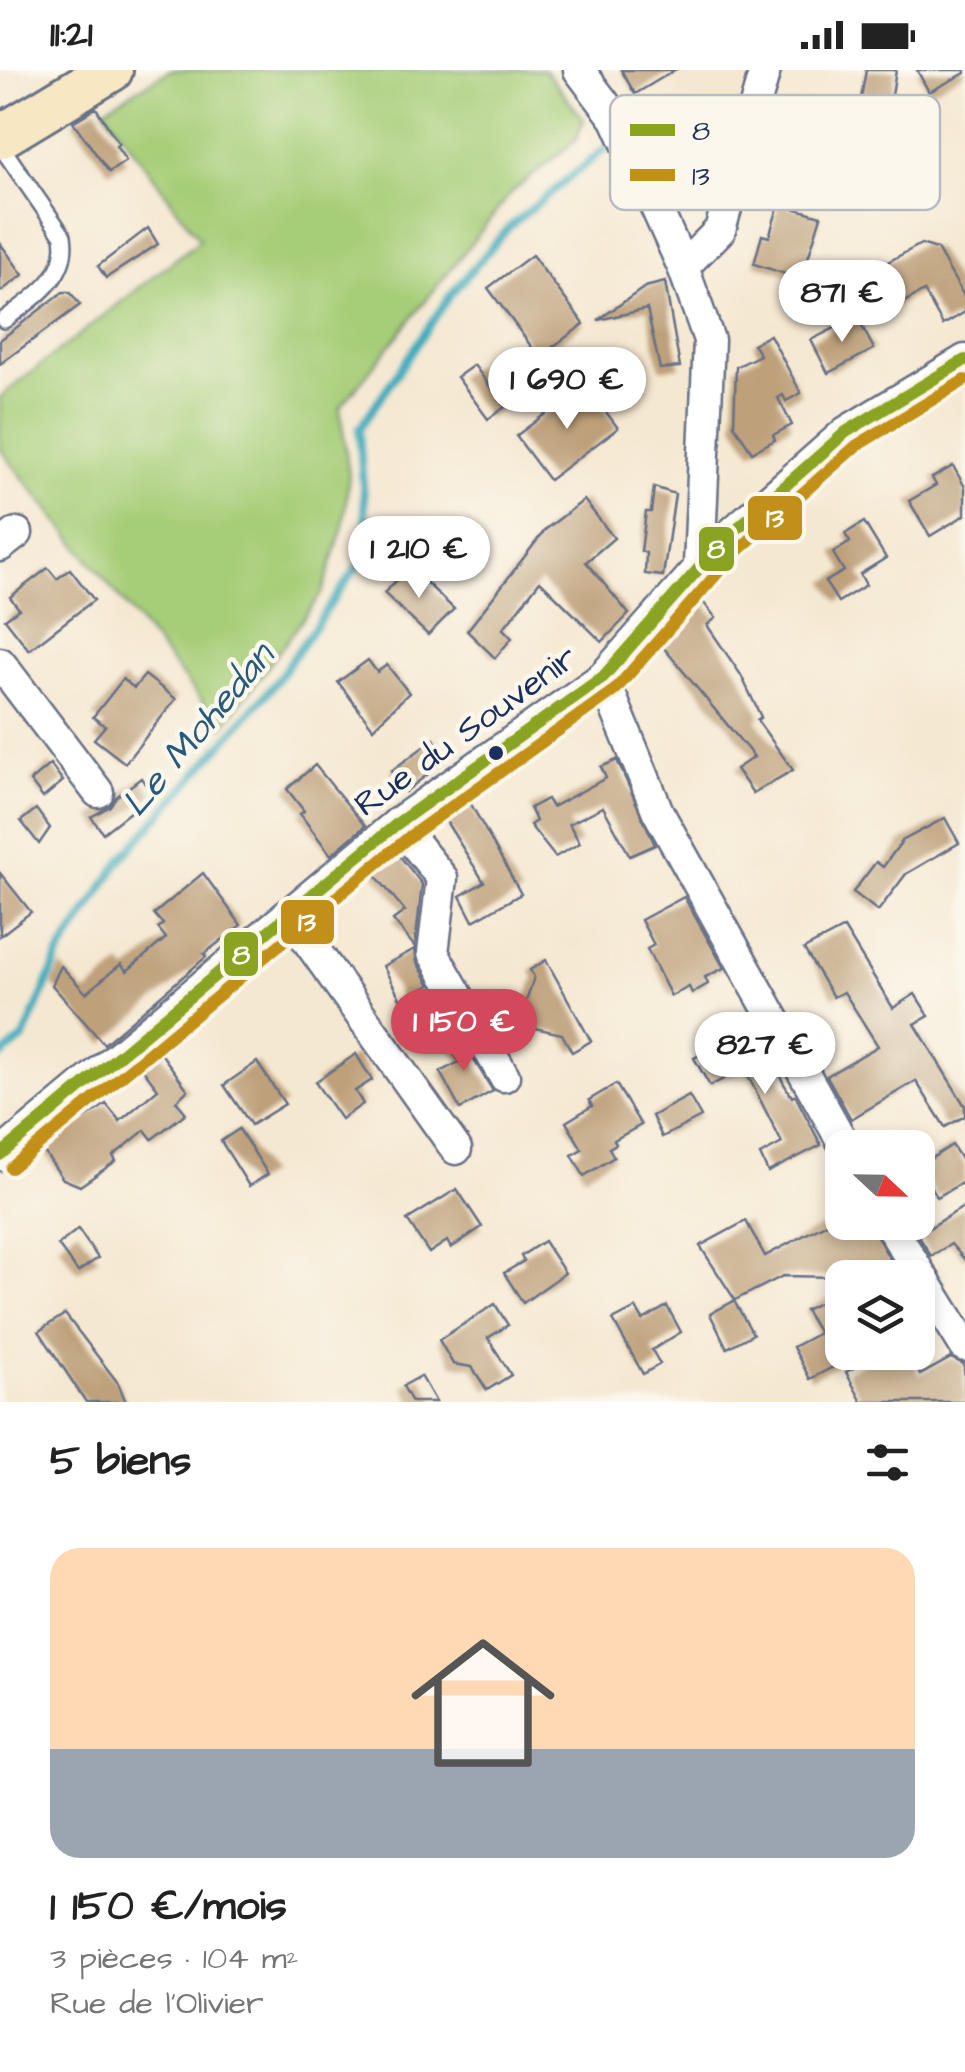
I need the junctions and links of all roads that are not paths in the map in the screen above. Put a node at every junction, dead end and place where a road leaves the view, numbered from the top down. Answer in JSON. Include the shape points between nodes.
{"nodes":[{"id":1,"x":111,"y":70,"type":"edge"},
{"id":2,"x":579,"y":70,"type":"edge"},
{"id":3,"x":764,"y":70,"type":"edge"},
{"id":4,"x":757,"y":95,"type":"edge"},
{"id":5,"x":610,"y":111,"type":"edge"},
{"id":6,"x":0,"y":137,"type":"edge"},
{"id":7,"x":0,"y":145,"type":"edge"},
{"id":8,"x":657,"y":210,"type":"edge"},
{"id":9,"x":726,"y":210,"type":"edge"},
{"id":10,"x":683,"y":266,"type":"junction"},
{"id":11,"x":4,"y":320,"type":"dead end"},
{"id":12,"x":965,"y":360,"type":"edge"},
{"id":13,"x":699,"y":565,"type":"junction"},
{"id":14,"x":0,"y":663,"type":"edge"},
{"id":15,"x":603,"y":677,"type":"junction"},
{"id":16,"x":98,"y":792,"type":"dead end"},
{"id":17,"x":398,"y":823,"type":"junction"},
{"id":18,"x":289,"y":914,"type":"junction"},
{"id":19,"x":504,"y":1076,"type":"dead end"},
{"id":20,"x":836,"y":1130,"type":"edge"},
{"id":21,"x":456,"y":1149,"type":"dead end"},
{"id":22,"x":0,"y":1155,"type":"edge"},
{"id":23,"x":899,"y":1240,"type":"edge"},
{"id":24,"x":965,"y":1346,"type":"edge"}],
"edges":[{"from":1,"to":6,"type":"main road"},
{"from":2,"to":5,"type":"street"},
{"from":3,"to":4,"type":"street"},
{"from":7,"to":11,"type":"lane","via":[[66,250],[60,271]]},
{"from":8,"to":10,"type":"street"},
{"from":9,"to":10,"type":"street","via":[[720,230]]},
{"from":10,"to":13,"type":"street","via":[[710,340]]},
{"from":12,"to":13,"type":"street","name":"Rue du Souvenir","via":[[846,432]]},
{"from":13,"to":15,"type":"street","name":"Rue du Souvenir"},
{"from":14,"to":16,"type":"street"},
{"from":15,"to":17,"type":"street","name":"Rue du Souvenir"},
{"from":15,"to":20,"type":"street","via":[[658,812]]},
{"from":17,"to":18,"type":"street","name":"Rue du Souvenir"},
{"from":17,"to":19,"type":"street","via":[[442,878],[434,953]]},
{"from":18,"to":21,"type":"street"},
{"from":18,"to":22,"type":"street","name":"Rue du Souvenir"},
{"from":23,"to":24,"type":"street"}]}
